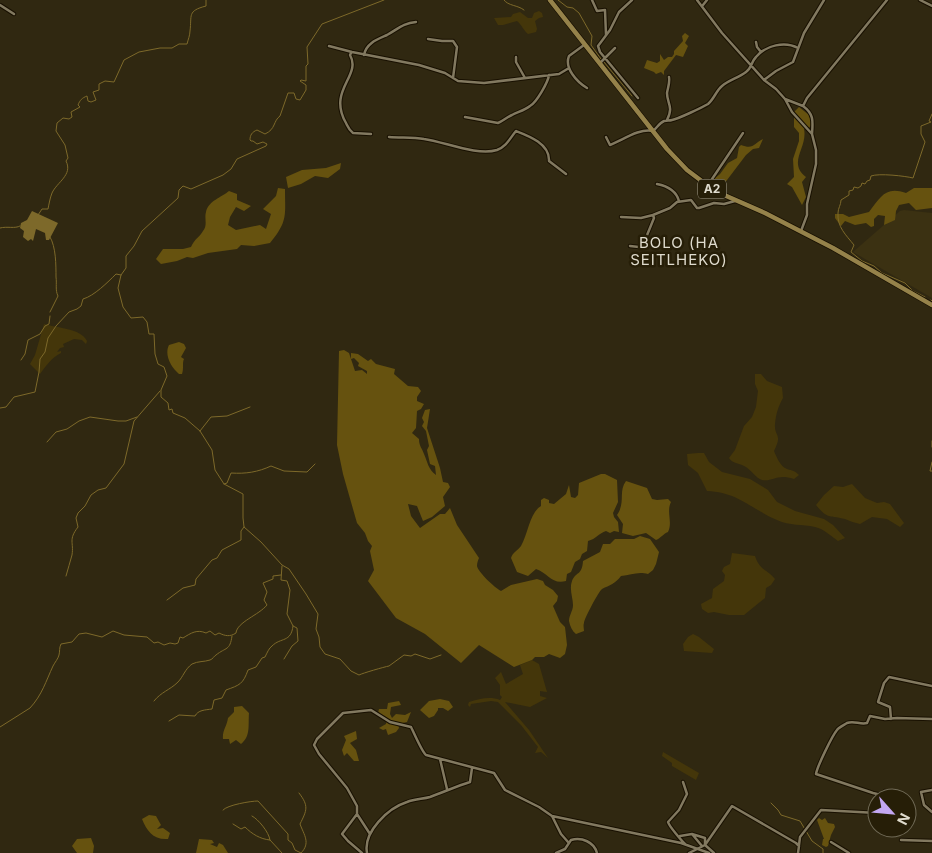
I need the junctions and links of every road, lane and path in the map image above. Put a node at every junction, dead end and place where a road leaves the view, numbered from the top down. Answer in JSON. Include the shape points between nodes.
{"nodes":[{"id":1,"x":550,"y":0,"type":"edge"},
{"id":2,"x":592,"y":0,"type":"edge"},
{"id":3,"x":632,"y":0,"type":"edge"},
{"id":4,"x":697,"y":0,"type":"edge"},
{"id":5,"x":707,"y":0,"type":"edge"},
{"id":6,"x":824,"y":0,"type":"edge"},
{"id":7,"x":887,"y":0,"type":"edge"},
{"id":8,"x":920,"y":0,"type":"edge"},
{"id":9,"x":0,"y":5,"type":"edge"},
{"id":10,"x":702,"y":6,"type":"junction"},
{"id":11,"x":932,"y":6,"type":"edge"},
{"id":12,"x":14,"y":14,"type":"dead end"},
{"id":13,"x":416,"y":22,"type":"dead end"},
{"id":14,"x":606,"y":35,"type":"junction"},
{"id":15,"x":428,"y":39,"type":"dead end"},
{"id":16,"x":756,"y":42,"type":"dead end"},
{"id":17,"x":584,"y":45,"type":"junction"},
{"id":18,"x":329,"y":46,"type":"dead end"},
{"id":19,"x":615,"y":48,"type":"dead end"},
{"id":20,"x":798,"y":48,"type":"junction"},
{"id":21,"x":352,"y":52,"type":"junction"},
{"id":22,"x":762,"y":52,"type":"junction"},
{"id":23,"x":364,"y":55,"type":"junction"},
{"id":24,"x":516,"y":57,"type":"dead end"},
{"id":25,"x":605,"y":59,"type":"junction"},
{"id":26,"x":599,"y":64,"type":"junction"},
{"id":27,"x":752,"y":67,"type":"junction"},
{"id":28,"x":569,"y":68,"type":"junction"},
{"id":29,"x":550,"y":75,"type":"junction"},
{"id":30,"x":669,"y":77,"type":"dead end"},
{"id":31,"x":453,"y":78,"type":"junction"},
{"id":32,"x":525,"y":78,"type":"junction"},
{"id":33,"x":764,"y":80,"type":"junction"},
{"id":34,"x":587,"y":88,"type":"dead end"},
{"id":35,"x":638,"y":98,"type":"dead end"},
{"id":36,"x":785,"y":99,"type":"junction"},
{"id":37,"x":803,"y":106,"type":"junction"},
{"id":38,"x":466,"y":117,"type":"dead end"},
{"id":39,"x":667,"y":120,"type":"junction"},
{"id":40,"x":653,"y":131,"type":"junction"},
{"id":41,"x":744,"y":132,"type":"dead end"},
{"id":42,"x":371,"y":134,"type":"dead end"},
{"id":43,"x":812,"y":134,"type":"junction"},
{"id":44,"x":389,"y":137,"type":"dead end"},
{"id":45,"x":606,"y":137,"type":"dead end"},
{"id":46,"x":566,"y":174,"type":"dead end"},
{"id":47,"x":657,"y":184,"type":"dead end"},
{"id":48,"x":707,"y":186,"type":"junction"},
{"id":49,"x":736,"y":200,"type":"junction"},
{"id":50,"x":679,"y":201,"type":"junction"},
{"id":51,"x":653,"y":215,"type":"junction"},
{"id":52,"x":621,"y":217,"type":"dead end"},
{"id":53,"x":801,"y":231,"type":"junction"},
{"id":54,"x":630,"y":246,"type":"dead end"},
{"id":55,"x":932,"y":305,"type":"edge"},
{"id":56,"x":932,"y":686,"type":"edge"},
{"id":57,"x":891,"y":719,"type":"junction"},
{"id":58,"x":932,"y":719,"type":"edge"},
{"id":59,"x":440,"y":759,"type":"junction"},
{"id":60,"x":472,"y":768,"type":"junction"},
{"id":61,"x":683,"y":782,"type":"dead end"},
{"id":62,"x":447,"y":789,"type":"junction"},
{"id":63,"x":932,"y":790,"type":"edge"},
{"id":64,"x":867,"y":791,"type":"edge"},
{"id":65,"x":867,"y":812,"type":"edge"},
{"id":66,"x":932,"y":812,"type":"edge"},
{"id":67,"x":357,"y":814,"type":"junction"},
{"id":68,"x":552,"y":816,"type":"junction"},
{"id":69,"x":370,"y":834,"type":"junction"},
{"id":70,"x":692,"y":834,"type":"junction"},
{"id":71,"x":680,"y":836,"type":"junction"},
{"id":72,"x":902,"y":840,"type":"dead end"},
{"id":73,"x":932,"y":841,"type":"edge"},
{"id":74,"x":568,"y":842,"type":"junction"},
{"id":75,"x":831,"y":842,"type":"dead end"},
{"id":76,"x":686,"y":845,"type":"junction"},
{"id":77,"x":703,"y":846,"type":"junction"},
{"id":78,"x":799,"y":846,"type":"junction"},
{"id":79,"x":690,"y":847,"type":"junction"},
{"id":80,"x":697,"y":848,"type":"junction"},
{"id":81,"x":362,"y":853,"type":"edge"},
{"id":82,"x":367,"y":853,"type":"edge"},
{"id":83,"x":556,"y":853,"type":"edge"},
{"id":84,"x":597,"y":853,"type":"edge"},
{"id":85,"x":688,"y":853,"type":"edge"},
{"id":86,"x":709,"y":853,"type":"edge"},
{"id":87,"x":714,"y":853,"type":"edge"},
{"id":88,"x":798,"y":853,"type":"edge"},
{"id":89,"x":849,"y":853,"type":"edge"}],
"edges":[{"from":1,"to":17,"type":"main road","number":"A2"},
{"from":2,"to":14,"type":"street","via":[[597,10],[605,10]]},
{"from":3,"to":14,"type":"street","via":[[618,12]]},
{"from":4,"to":10,"type":"street"},
{"from":5,"to":10,"type":"street"},
{"from":6,"to":20,"type":"street"},
{"from":7,"to":37,"type":"street"},
{"from":8,"to":11,"type":"street"},
{"from":9,"to":12,"type":"street"},
{"from":10,"to":27,"type":"street"},
{"from":13,"to":23,"type":"street","via":[[400,25],[372,42],[364,50]]},
{"from":14,"to":25,"type":"street","via":[[598,46]]},
{"from":15,"to":31,"type":"street","via":[[453,41],[457,47]]},
{"from":16,"to":22,"type":"street"},
{"from":17,"to":26,"type":"main road","number":"A2"},
{"from":17,"to":28,"type":"street","via":[[569,56]]},
{"from":18,"to":21,"type":"street"},
{"from":19,"to":25,"type":"street"},
{"from":20,"to":22,"type":"street","via":[[785,44]]},
{"from":20,"to":33,"type":"street","via":[[793,62]]},
{"from":21,"to":23,"type":"street"},
{"from":21,"to":42,"type":"street","via":[[353,68],[340,96],[342,116],[353,133]]},
{"from":22,"to":27,"type":"street","via":[[754,58]]},
{"from":23,"to":31,"type":"street","via":[[419,65]]},
{"from":24,"to":32,"type":"street"},
{"from":25,"to":26,"type":"street"},
{"from":25,"to":35,"type":"street"},
{"from":26,"to":40,"type":"main road","number":"A2"},
{"from":27,"to":33,"type":"street"},
{"from":27,"to":39,"type":"street","via":[[724,84],[706,105]]},
{"from":28,"to":29,"type":"street"},
{"from":28,"to":34,"type":"street"},
{"from":29,"to":32,"type":"street"},
{"from":29,"to":38,"type":"street","via":[[530,106],[502,122]]},
{"from":30,"to":39,"type":"street","via":[[670,113]]},
{"from":31,"to":32,"type":"street","via":[[484,83]]},
{"from":33,"to":36,"type":"street"},
{"from":36,"to":37,"type":"street"},
{"from":36,"to":43,"type":"street"},
{"from":37,"to":43,"type":"street","via":[[813,117]]},
{"from":39,"to":40,"type":"street"},
{"from":40,"to":45,"type":"street","via":[[637,133],[610,145]]},
{"from":40,"to":48,"type":"main road","number":"A2","via":[[687,170]]},
{"from":41,"to":48,"type":"street"},
{"from":43,"to":53,"type":"street","via":[[816,164]]},
{"from":44,"to":46,"type":"street","via":[[425,139],[483,151],[497,150],[507,144],[516,131],[544,147],[549,160]]},
{"from":47,"to":50,"type":"street","via":[[669,188]]},
{"from":48,"to":49,"type":"main road","number":"A2"},
{"from":49,"to":50,"type":"street","via":[[699,208],[691,200]]},
{"from":49,"to":53,"type":"main road","number":"A2"},
{"from":50,"to":51,"type":"street"},
{"from":51,"to":52,"type":"street"},
{"from":51,"to":54,"type":"street","via":[[643,245]]},
{"from":53,"to":55,"type":"main road","number":"A2"},
{"from":56,"to":57,"type":"street","via":[[890,677],[884,683],[878,702],[890,707]]},
{"from":57,"to":58,"type":"street"},
{"from":57,"to":64,"type":"street","via":[[870,716],[867,723],[853,722],[836,730],[816,771],[816,774]]},
{"from":59,"to":60,"type":"street"},
{"from":59,"to":62,"type":"street"},
{"from":59,"to":67,"type":"street","via":[[424,754],[411,727],[390,722],[371,710],[342,713],[314,745],[347,788],[357,806]]},
{"from":60,"to":62,"type":"street","via":[[470,782]]},
{"from":60,"to":68,"type":"street","via":[[494,773],[505,790]]},
{"from":61,"to":71,"type":"street","via":[[687,794],[668,822]]},
{"from":62,"to":69,"type":"street","via":[[392,808]]},
{"from":63,"to":66,"type":"street","via":[[920,792],[924,805]]},
{"from":65,"to":78,"type":"street","via":[[821,810],[800,837]]},
{"from":67,"to":69,"type":"street"},
{"from":67,"to":81,"type":"street","via":[[342,834]]},
{"from":68,"to":74,"type":"street"},
{"from":68,"to":76,"type":"street"},
{"from":69,"to":82,"type":"street","via":[[365,842]]},
{"from":70,"to":71,"type":"street"},
{"from":70,"to":77,"type":"street"},
{"from":70,"to":77,"type":"street","via":[[705,838]]},
{"from":71,"to":76,"type":"street"},
{"from":72,"to":73,"type":"street"},
{"from":74,"to":83,"type":"street","via":[[565,849]]},
{"from":74,"to":84,"type":"street","via":[[574,838],[593,844]]},
{"from":75,"to":89,"type":"street"},
{"from":76,"to":79,"type":"street"},
{"from":77,"to":78,"type":"street","via":[[732,806]]},
{"from":77,"to":80,"type":"street"},
{"from":77,"to":87,"type":"street"},
{"from":78,"to":88,"type":"street"},
{"from":79,"to":80,"type":"street"},
{"from":79,"to":85,"type":"street"},
{"from":80,"to":85,"type":"street"},
{"from":80,"to":86,"type":"street"}]}
